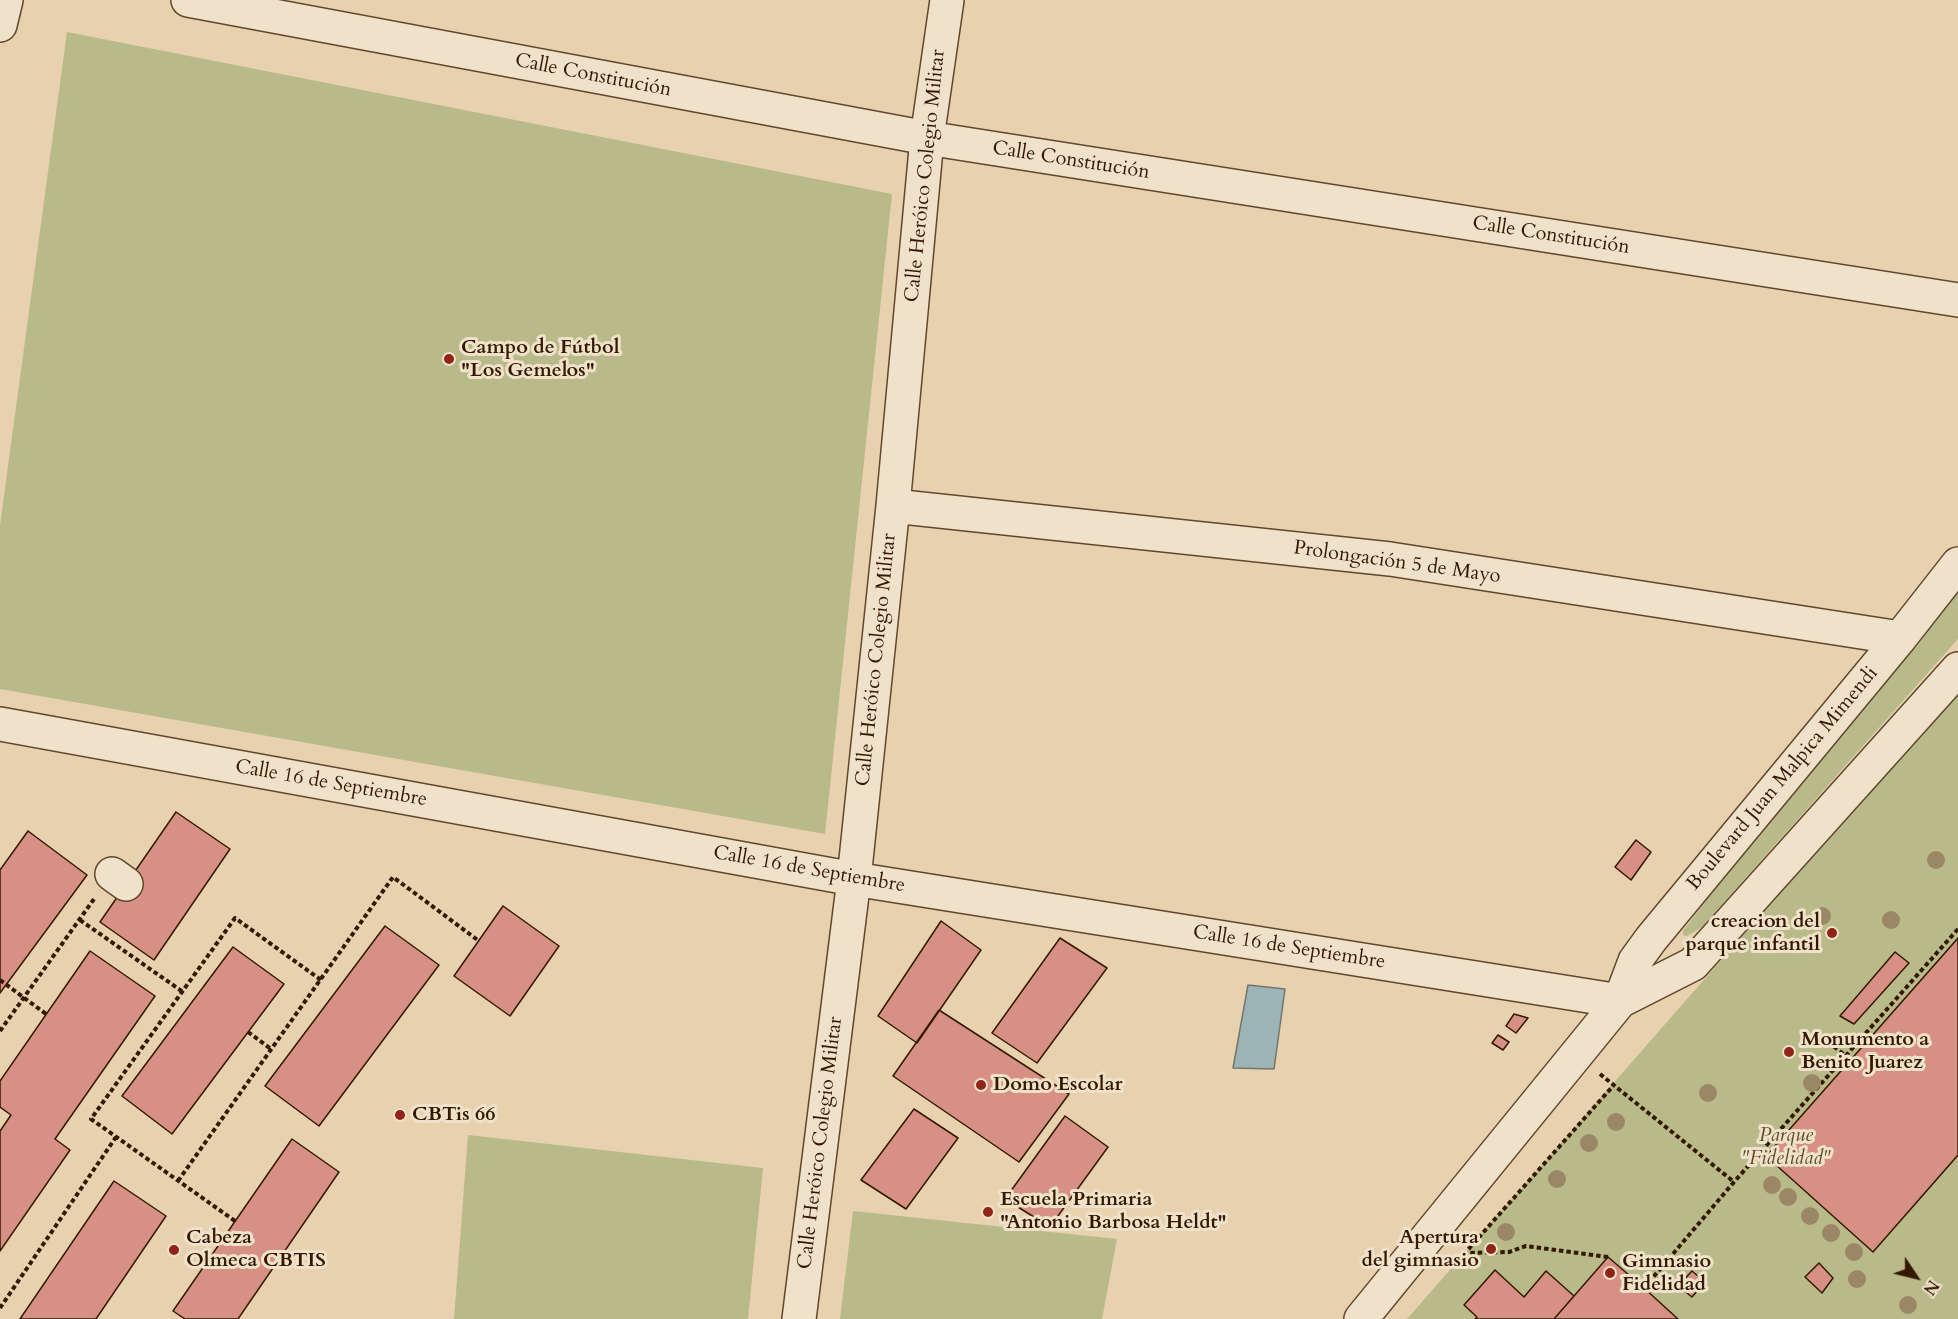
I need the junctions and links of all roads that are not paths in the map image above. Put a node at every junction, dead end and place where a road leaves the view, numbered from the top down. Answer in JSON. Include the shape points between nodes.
{"nodes":[{"id":1,"x":6,"y":0,"type":"edge"},
{"id":2,"x":188,"y":0,"type":"edge"},
{"id":3,"x":947,"y":0,"type":"edge"},
{"id":4,"x":0,"y":25,"type":"edge"},
{"id":5,"x":927,"y":138,"type":"junction"},
{"id":6,"x":1958,"y":300,"type":"edge"},
{"id":7,"x":893,"y":506,"type":"junction"},
{"id":8,"x":1958,"y":564,"type":"edge"},
{"id":9,"x":1899,"y":638,"type":"junction"},
{"id":10,"x":1958,"y":669,"type":"edge"},
{"id":11,"x":0,"y":724,"type":"edge"},
{"id":12,"x":854,"y":879,"type":"junction"},
{"id":13,"x":1620,"y":1001,"type":"junction"},
{"id":14,"x":1364,"y":1318,"type":"edge"},
{"id":15,"x":800,"y":1319,"type":"edge"}],
"edges":[{"from":1,"to":4,"type":"street"},
{"from":2,"to":5,"type":"street","name":"Calle Constitución"},
{"from":3,"to":5,"type":"street","name":"Calle Heróico Colegio Militar"},
{"from":5,"to":6,"type":"street","name":"Calle Constitución"},
{"from":5,"to":7,"type":"street","name":"Calle Heróico Colegio Militar"},
{"from":7,"to":9,"type":"street","name":"Prolongación 5 de Mayo","via":[[1390,559]]},
{"from":7,"to":12,"type":"street","name":"Calle Heróico Colegio Militar"},
{"from":8,"to":9,"type":"street","name":"Boulevard Juan Malpica Mimendi"},
{"from":9,"to":13,"type":"street","name":"Boulevard Juan Malpica Mimendi","via":[[1635,960]]},
{"from":10,"to":13,"type":"street","name":"Boulevard Juan Malpica Mimendi","via":[[1693,964]]},
{"from":11,"to":12,"type":"street","name":"Calle 16 de Septiembre"},
{"from":12,"to":13,"type":"street","name":"Calle 16 de Septiembre"},
{"from":12,"to":15,"type":"street","name":"Calle Heróico Colegio Militar"},
{"from":13,"to":14,"type":"street","name":"Boulevard Juan Malpica Mimendi"}]}
